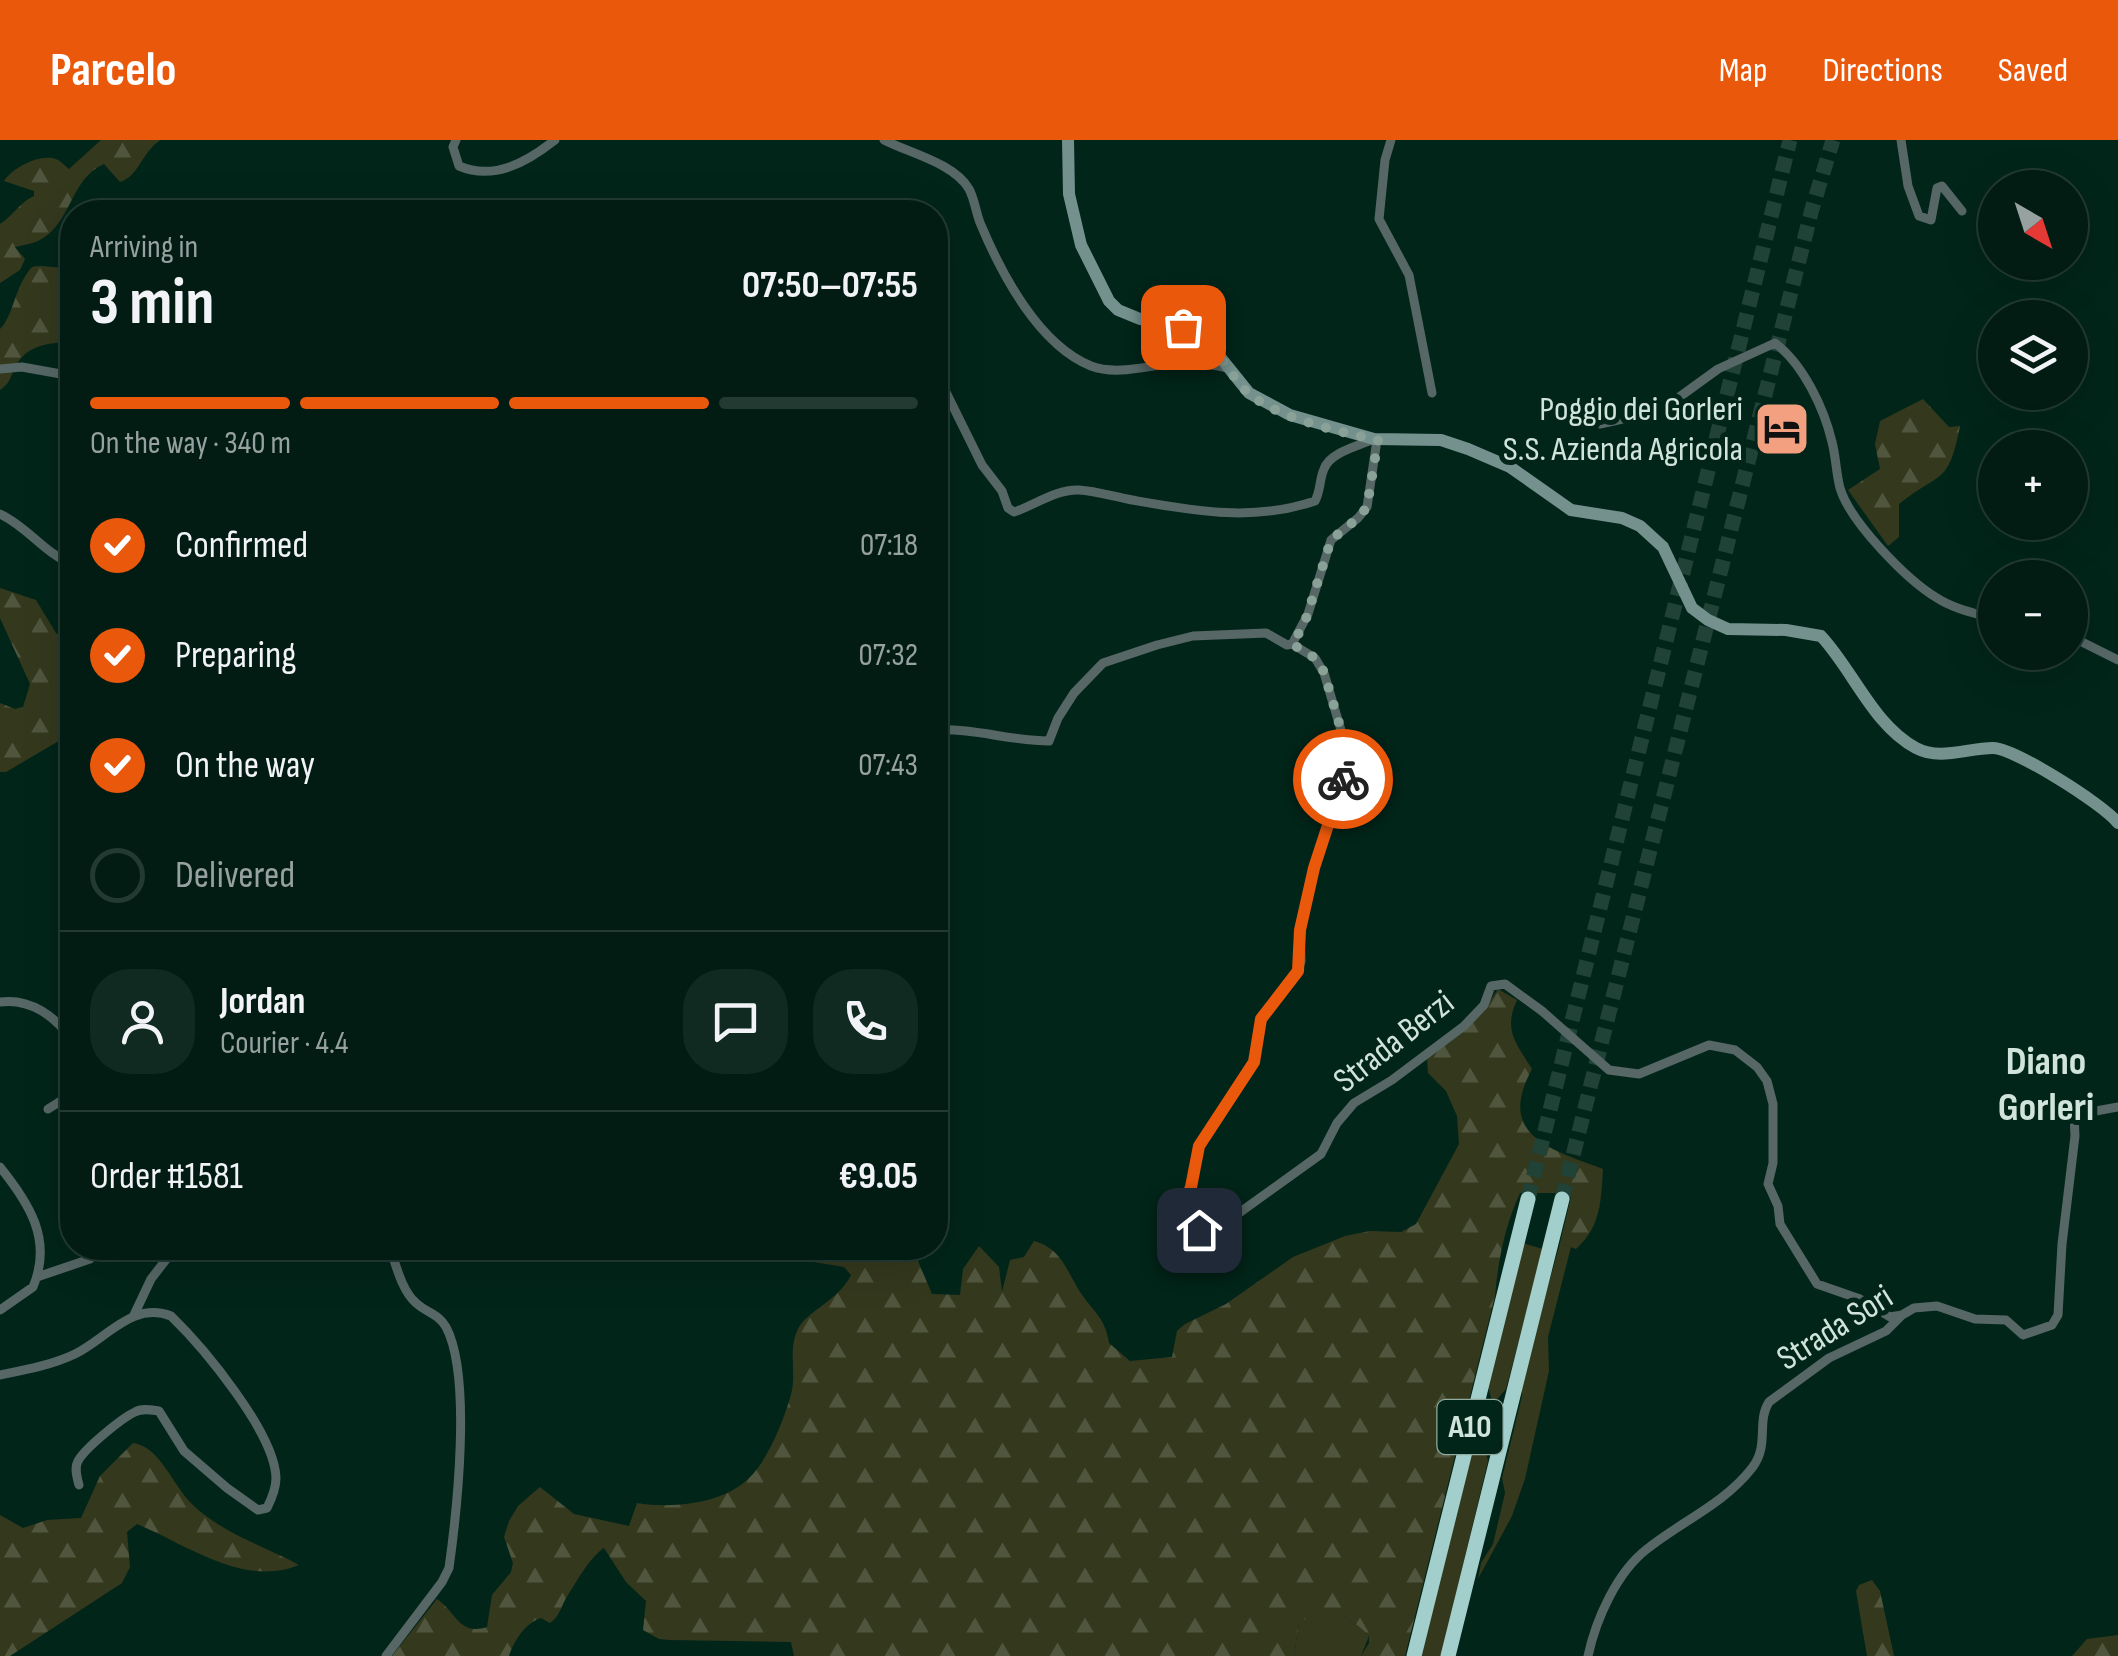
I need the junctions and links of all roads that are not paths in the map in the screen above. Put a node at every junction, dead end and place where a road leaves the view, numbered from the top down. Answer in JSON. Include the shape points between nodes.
{"nodes":[{"id":1,"x":456,"y":140,"type":"edge"},
{"id":2,"x":554,"y":140,"type":"edge"},
{"id":3,"x":884,"y":140,"type":"edge"},
{"id":4,"x":1068,"y":140,"type":"edge"},
{"id":5,"x":1391,"y":140,"type":"edge"},
{"id":6,"x":1901,"y":140,"type":"edge"},
{"id":7,"x":1962,"y":210,"type":"dead end"},
{"id":8,"x":1227,"y":368,"type":"junction"},
{"id":9,"x":0,"y":369,"type":"edge"},
{"id":10,"x":60,"y":375,"type":"edge"},
{"id":11,"x":1432,"y":393,"type":"dead end"},
{"id":12,"x":948,"y":396,"type":"edge"},
{"id":13,"x":1600,"y":424,"type":"dead end"},
{"id":14,"x":1376,"y":439,"type":"junction"},
{"id":15,"x":0,"y":514,"type":"edge"},
{"id":16,"x":60,"y":558,"type":"edge"},
{"id":17,"x":1978,"y":614,"type":"edge"},
{"id":18,"x":1292,"y":644,"type":"junction"},
{"id":19,"x":2088,"y":645,"type":"edge"},
{"id":20,"x":2118,"y":660,"type":"edge"},
{"id":21,"x":948,"y":729,"type":"edge"},
{"id":22,"x":2118,"y":823,"type":"edge"},
{"id":23,"x":0,"y":1002,"type":"edge"},
{"id":24,"x":60,"y":1029,"type":"edge"},
{"id":25,"x":60,"y":1101,"type":"edge"},
{"id":26,"x":2118,"y":1107,"type":"edge"},
{"id":27,"x":48,"y":1108,"type":"dead end"},
{"id":28,"x":0,"y":1167,"type":"edge"},
{"id":29,"x":1528,"y":1199,"type":"tunnel mouth"},
{"id":30,"x":1562,"y":1199,"type":"tunnel mouth"},
{"id":31,"x":84,"y":1260,"type":"edge"},
{"id":32,"x":166,"y":1260,"type":"edge"},
{"id":33,"x":395,"y":1260,"type":"edge"},
{"id":34,"x":37,"y":1277,"type":"junction"},
{"id":35,"x":0,"y":1310,"type":"edge"},
{"id":36,"x":1902,"y":1315,"type":"junction"},
{"id":37,"x":133,"y":1318,"type":"junction"},
{"id":38,"x":0,"y":1375,"type":"edge"},
{"id":39,"x":79,"y":1485,"type":"dead end"},
{"id":40,"x":386,"y":1656,"type":"edge"},
{"id":41,"x":1414,"y":1656,"type":"edge"},
{"id":42,"x":1448,"y":1656,"type":"edge"},
{"id":43,"x":1588,"y":1656,"type":"edge"}],
"edges":[{"from":1,"to":2,"type":"street","via":[[459,166],[479,174],[532,158]]},
{"from":3,"to":8,"type":"street","via":[[950,171],[968,187],[1004,271],[1041,330],[1062,348],[1094,367],[1202,362]]},
{"from":4,"to":8,"type":"main road","via":[[1074,222],[1109,302],[1140,319],[1194,330]]},
{"from":5,"to":11,"type":"street","via":[[1379,219],[1410,276]]},
{"from":6,"to":7,"type":"street","via":[[1919,216],[1932,218],[1939,186]]},
{"from":8,"to":14,"type":"main road","via":[[1264,403]]},
{"from":9,"to":10,"type":"street"},
{"from":12,"to":14,"type":"street","via":[[1014,512],[1076,489],[1238,516],[1277,513],[1314,501],[1328,462]]},
{"from":13,"to":17,"type":"street","via":[[1678,398],[1718,369],[1774,343],[1810,386],[1832,439],[1841,492],[1858,521],[1934,597]]},
{"from":14,"to":18,"type":"street","via":[[1367,507],[1331,540]]},
{"from":14,"to":22,"type":"main road","via":[[1441,440],[1510,467],[1571,510],[1640,526],[1663,547],[1692,608],[1708,620],[1728,628],[1821,636],[1895,733],[1913,746],[1936,754],[2006,751],[2076,787]]},
{"from":15,"to":16,"type":"street"},
{"from":18,"to":21,"type":"street","via":[[1266,633],[1192,636],[1103,664],[1074,693],[1050,741]]},
{"from":18,"to":36,"type":"street","name":"Strada Berzi","via":[[1324,672],[1346,747],[1342,788],[1314,868],[1298,971],[1261,1019],[1254,1062],[1199,1146],[1180,1216],[1184,1224],[1199,1230],[1221,1226],[1321,1154],[1354,1103],[1464,1026],[1491,986],[1505,984],[1609,1070],[1638,1074],[1709,1045],[1735,1050],[1767,1081],[1774,1104],[1768,1184],[1780,1224],[1818,1284],[1890,1317]]},
{"from":19,"to":20,"type":"street"},
{"from":23,"to":24,"type":"street","via":[[37,1006]]},
{"from":25,"to":27,"type":"street"},
{"from":26,"to":36,"type":"street","name":"Strada Sori","via":[[2074,1114],[2052,1325],[2023,1335],[2006,1320],[1937,1306]]},
{"from":28,"to":34,"type":"street","via":[[40,1233]]},
{"from":29,"to":41,"type":"highway","number":"A10"},
{"from":30,"to":42,"type":"highway","number":"A10"},
{"from":31,"to":34,"type":"street"},
{"from":32,"to":37,"type":"street"},
{"from":33,"to":40,"type":"street","via":[[410,1296],[447,1328],[459,1398],[450,1568]]},
{"from":34,"to":35,"type":"street"},
{"from":36,"to":43,"type":"street","name":"Strada Sori","via":[[1768,1402],[1754,1467],[1636,1560],[1614,1591]]},
{"from":37,"to":38,"type":"street","via":[[77,1353]]},
{"from":37,"to":39,"type":"street","via":[[154,1309],[171,1316],[248,1407],[276,1478],[271,1501],[262,1511],[227,1488],[184,1451],[159,1411],[149,1409],[136,1412],[78,1461]]}]}
